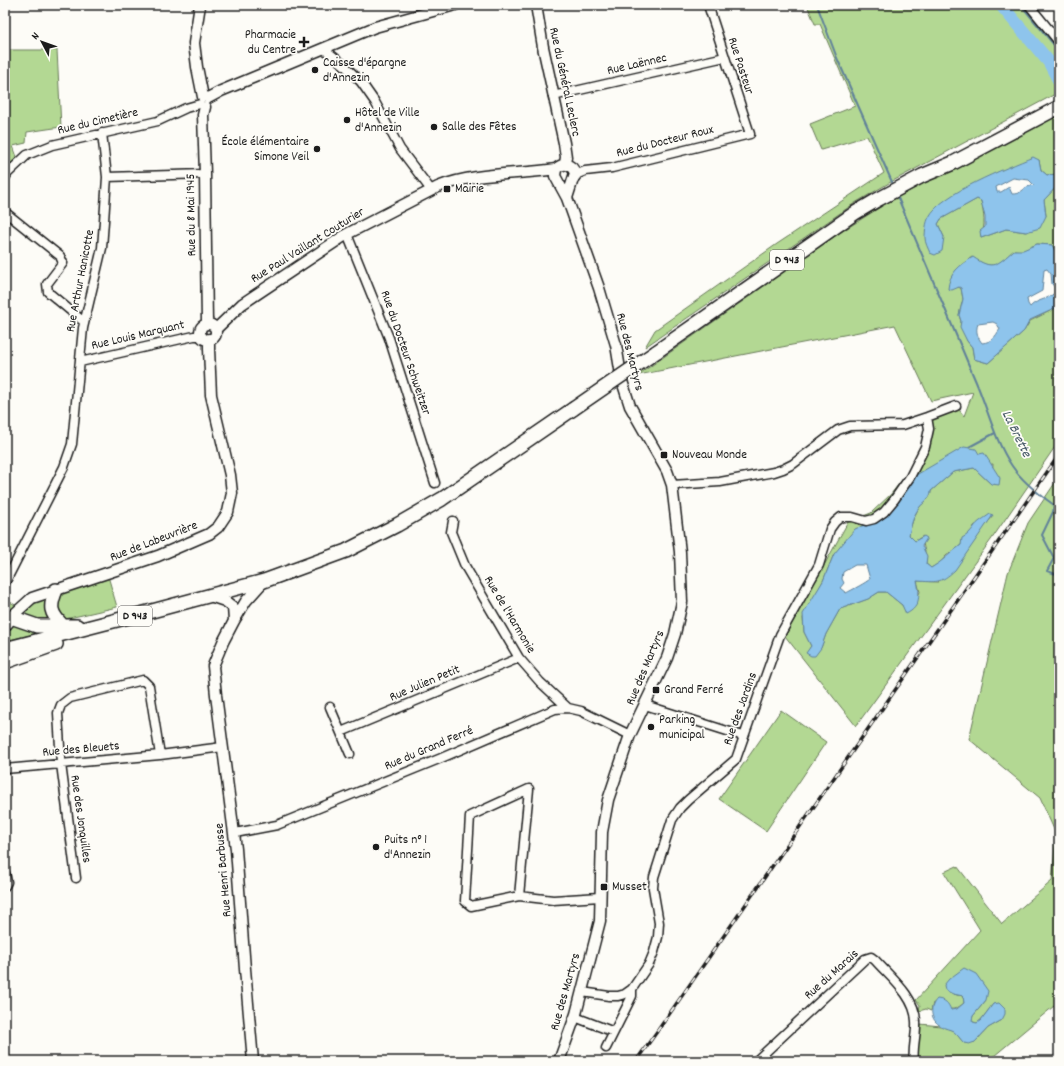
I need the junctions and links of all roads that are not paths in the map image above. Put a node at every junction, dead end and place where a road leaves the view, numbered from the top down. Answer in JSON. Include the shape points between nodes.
{"nodes":[{"id":1,"x":200,"y":5,"type":"edge"},
{"id":2,"x":455,"y":5,"type":"edge"},
{"id":3,"x":536,"y":5,"type":"edge"},
{"id":4,"x":708,"y":5,"type":"edge"},
{"id":5,"x":1029,"y":5,"type":"edge"},
{"id":6,"x":1059,"y":42,"type":"edge"},
{"id":7,"x":324,"y":49,"type":"junction"},
{"id":8,"x":725,"y":57,"type":"junction"},
{"id":9,"x":554,"y":96,"type":"junction"},
{"id":10,"x":1059,"y":98,"type":"edge"},
{"id":11,"x":204,"y":101,"type":"junction"},
{"id":12,"x":1059,"y":106,"type":"edge"},
{"id":13,"x":102,"y":133,"type":"junction"},
{"id":14,"x":750,"y":134,"type":"joint"},
{"id":15,"x":565,"y":167,"type":"junction"},
{"id":16,"x":585,"y":171,"type":"junction"},
{"id":17,"x":538,"y":172,"type":"junction"},
{"id":18,"x":205,"y":174,"type":"junction"},
{"id":19,"x":6,"y":176,"type":"edge"},
{"id":20,"x":922,"y":176,"type":"junction"},
{"id":21,"x":107,"y":177,"type":"junction"},
{"id":22,"x":558,"y":181,"type":"junction"},
{"id":23,"x":573,"y":181,"type":"junction"},
{"id":24,"x":431,"y":190,"type":"junction"},
{"id":25,"x":567,"y":198,"type":"junction"},
{"id":26,"x":5,"y":212,"type":"edge"},
{"id":27,"x":347,"y":234,"type":"junction"},
{"id":28,"x":84,"y":322,"type":"junction"},
{"id":29,"x":211,"y":327,"type":"junction"},
{"id":30,"x":206,"y":338,"type":"junction"},
{"id":31,"x":80,"y":362,"type":"junction"},
{"id":32,"x":956,"y":406,"type":"dead end"},
{"id":33,"x":927,"y":417,"type":"junction"},
{"id":34,"x":435,"y":483,"type":"dead end"},
{"id":35,"x":672,"y":484,"type":"junction"},
{"id":36,"x":453,"y":521,"type":"dead end"},
{"id":37,"x":264,"y":581,"type":"junction"},
{"id":38,"x":5,"y":583,"type":"edge"},
{"id":39,"x":56,"y":590,"type":"junction"},
{"id":40,"x":210,"y":596,"type":"junction"},
{"id":41,"x":7,"y":619,"type":"edge"},
{"id":42,"x":234,"y":621,"type":"junction"},
{"id":43,"x":64,"y":626,"type":"junction"},
{"id":44,"x":92,"y":627,"type":"junction"},
{"id":45,"x":5,"y":649,"type":"edge"},
{"id":46,"x":519,"y":658,"type":"junction"},
{"id":47,"x":5,"y":662,"type":"edge"},
{"id":48,"x":645,"y":705,"type":"junction"},
{"id":49,"x":330,"y":707,"type":"dead end"},
{"id":50,"x":568,"y":708,"type":"junction"},
{"id":51,"x":341,"y":732,"type":"junction"},
{"id":52,"x":630,"y":735,"type":"junction"},
{"id":53,"x":743,"y":736,"type":"junction"},
{"id":54,"x":223,"y":747,"type":"junction"},
{"id":55,"x":350,"y":754,"type":"dead end"},
{"id":56,"x":160,"y":755,"type":"junction"},
{"id":57,"x":61,"y":764,"type":"junction"},
{"id":58,"x":5,"y":769,"type":"edge"},
{"id":59,"x":235,"y":833,"type":"junction"},
{"id":60,"x":5,"y":873,"type":"edge"},
{"id":61,"x":76,"y":878,"type":"dead end"},
{"id":62,"x":5,"y":886,"type":"edge"},
{"id":63,"x":519,"y":896,"type":"junction"},
{"id":64,"x":600,"y":896,"type":"junction"},
{"id":65,"x":632,"y":989,"type":"junction"},
{"id":66,"x":582,"y":992,"type":"junction"},
{"id":67,"x":575,"y":1017,"type":"junction"},
{"id":68,"x":614,"y":1032,"type":"junction"},
{"id":69,"x":606,"y":1048,"type":"dead end"},
{"id":70,"x":253,"y":1061,"type":"edge"},
{"id":71,"x":559,"y":1061,"type":"edge"},
{"id":72,"x":756,"y":1061,"type":"edge"},
{"id":73,"x":914,"y":1061,"type":"edge"}],
"edges":[{"from":1,"to":11,"type":"street","name":"Rue du 8 Mai 1945","via":[[194,43]]},
{"from":2,"to":7,"type":"street","via":[[375,28]]},
{"from":3,"to":9,"type":"street","name":"Rue du Général Leclerc"},
{"from":4,"to":8,"type":"street","name":"Rue Pasteur"},
{"from":5,"to":6,"type":"street"},
{"from":7,"to":11,"type":"street","via":[[222,91]]},
{"from":7,"to":24,"type":"street","via":[[361,82],[375,102],[400,149]]},
{"from":8,"to":9,"type":"street","name":"Rue Laënnec"},
{"from":8,"to":14,"type":"street","name":"Rue Pasteur"},
{"from":9,"to":15,"type":"street","name":"Rue du Général Leclerc","via":[[564,143]]},
{"from":10,"to":20,"type":"main road","number":"D 943","via":[[949,158]]},
{"from":11,"to":13,"type":"street","name":"Rue du Cimetière","via":[[158,121]]},
{"from":11,"to":18,"type":"street","name":"Rue du 8 Mai 1945"},
{"from":12,"to":20,"type":"main road","number":"D 943","via":[[953,163]]},
{"from":13,"to":19,"type":"street","name":"Rue du Cimetière","via":[[57,143],[26,155]]},
{"from":13,"to":21,"type":"street","name":"Rue Arthur Hanicotte"},
{"from":14,"to":16,"type":"street","name":"Rue du Docteur Roux","via":[[612,168]]},
{"from":15,"to":16,"type":"street","name":"Rue du Docteur Roux"},
{"from":15,"to":17,"type":"street","name":"Rue Paul Vaillant Couturier"},
{"from":15,"to":22,"type":"street","via":[[555,172]]},
{"from":15,"to":23,"type":"street","via":[[575,173]]},
{"from":16,"to":23,"type":"street","name":"Rue du Docteur Roux","via":[[578,174]]},
{"from":17,"to":22,"type":"street","name":"Rue Paul Vaillant Couturier"},
{"from":17,"to":24,"type":"street","name":"Rue Paul Vaillant Couturier","via":[[473,177],[446,183]]},
{"from":18,"to":21,"type":"street"},
{"from":18,"to":29,"type":"street","name":"Rue du 8 Mai 1945"},
{"from":20,"to":37,"type":"main road","number":"D 943","bridge":true,"via":[[855,213],[442,499],[346,551]]},
{"from":21,"to":28,"type":"street","name":"Rue Arthur Hanicotte","via":[[102,248]]},
{"from":22,"to":23,"type":"street","via":[[565,184]]},
{"from":22,"to":25,"type":"street"},
{"from":23,"to":25,"type":"street"},
{"from":24,"to":27,"type":"street","name":"Rue Paul Vaillant Couturier"},
{"from":25,"to":35,"type":"street","name":"Rue des Martyrs","via":[[599,288],[630,406]]},
{"from":26,"to":28,"type":"street","via":[[60,256],[63,263],[47,284],[48,292]]},
{"from":27,"to":29,"type":"street","name":"Rue Paul Vaillant Couturier"},
{"from":27,"to":34,"type":"street","name":"Rue du Docteur Schweitzer","via":[[389,338]]},
{"from":28,"to":31,"type":"street","name":"Rue Arthur Hanicotte"},
{"from":29,"to":30,"type":"street","name":"Rue Paul Vaillant Couturier","via":[[216,335]]},
{"from":30,"to":31,"type":"street","name":"Rue Louis Marquant","via":[[194,336]]},
{"from":30,"to":39,"type":"street","name":"Rue de Labeuvrière","via":[[211,395],[230,475],[232,493],[228,512],[218,527],[209,534],[158,556]]},
{"from":31,"to":38,"type":"street","name":"Rue Arthur Hanicotte","via":[[72,444],[64,467]]},
{"from":32,"to":33,"type":"street"},
{"from":33,"to":35,"type":"street","via":[[903,425],[850,426],[838,430],[793,464],[774,472],[720,482]]},
{"from":33,"to":53,"type":"street","name":"Rue des Jardins","via":[[929,429],[925,448],[910,477],[884,512],[866,521],[841,518],[830,529],[819,565],[780,635]]},
{"from":35,"to":48,"type":"street","name":"Rue des Martyrs","via":[[680,552],[682,602],[667,658]]},
{"from":36,"to":46,"type":"street","name":"Rue de l'Harmonie","via":[[451,532],[465,566]]},
{"from":37,"to":40,"type":"main road","number":"D 943"},
{"from":37,"to":42,"type":"street","name":"Rue Henri Barbusse","via":[[246,601]]},
{"from":39,"to":41,"type":"street","name":"Rue de Labeuvrière","via":[[32,598]]},
{"from":39,"to":43,"type":"main road","via":[[51,606],[54,617]]},
{"from":40,"to":42,"type":"street","via":[[233,607]]},
{"from":40,"to":44,"type":"main road","number":"D 943"},
{"from":41,"to":43,"type":"main road","via":[[37,626]]},
{"from":42,"to":54,"type":"street","name":"Rue Henri Barbusse","via":[[213,666]]},
{"from":43,"to":44,"type":"main road"},
{"from":44,"to":45,"type":"main road","number":"D 943"},
{"from":44,"to":47,"type":"main road","via":[[84,635]]},
{"from":46,"to":50,"type":"street","name":"Rue de l'Harmonie"},
{"from":46,"to":51,"type":"street","name":"Rue Julien Petit"},
{"from":48,"to":52,"type":"street","name":"Rue des Martyrs"},
{"from":48,"to":53,"type":"street"},
{"from":49,"to":51,"type":"street"},
{"from":50,"to":52,"type":"street","name":"Rue du Grand Ferré","via":[[581,711]]},
{"from":50,"to":59,"type":"street","name":"Rue du Grand Ferré","via":[[555,709],[277,825]]},
{"from":51,"to":55,"type":"street"},
{"from":52,"to":64,"type":"street","name":"Rue des Martyrs","via":[[604,816]]},
{"from":53,"to":65,"type":"street","name":"Rue des Jardins","via":[[736,759],[688,800],[672,820],[654,877],[658,937],[649,964]]},
{"from":54,"to":56,"type":"street","name":"Rue des Bleuets"},
{"from":54,"to":59,"type":"street","name":"Rue Henri Barbusse"},
{"from":56,"to":57,"type":"street","name":"Rue des Bleuets"},
{"from":56,"to":57,"type":"street","name":"Rue des Jonquilles","via":[[149,686],[143,680],[70,698],[61,705],[58,713]]},
{"from":57,"to":58,"type":"street","name":"Rue des Bleuets"},
{"from":57,"to":61,"type":"street","name":"Rue des Jonquilles"},
{"from":59,"to":70,"type":"street","name":"Rue Henri Barbusse"},
{"from":60,"to":62,"type":"street"},
{"from":63,"to":63,"type":"street","via":[[529,797],[529,789],[470,816],[465,901],[471,906]]},
{"from":63,"to":64,"type":"street","via":[[553,900]]},
{"from":64,"to":66,"type":"street","name":"Rue des Martyrs","via":[[600,921]]},
{"from":65,"to":66,"type":"street","via":[[618,996]]},
{"from":65,"to":68,"type":"street","name":"Rue des Jardins","via":[[632,996]]},
{"from":66,"to":67,"type":"street","name":"Rue des Martyrs"},
{"from":67,"to":68,"type":"street"},
{"from":67,"to":71,"type":"street","name":"Rue des Martyrs"},
{"from":68,"to":69,"type":"street","name":"Rue des Jardins"},
{"from":72,"to":73,"type":"street","name":"Rue du Marais","via":[[870,957],[904,992],[912,1005],[916,1019]]}]}
